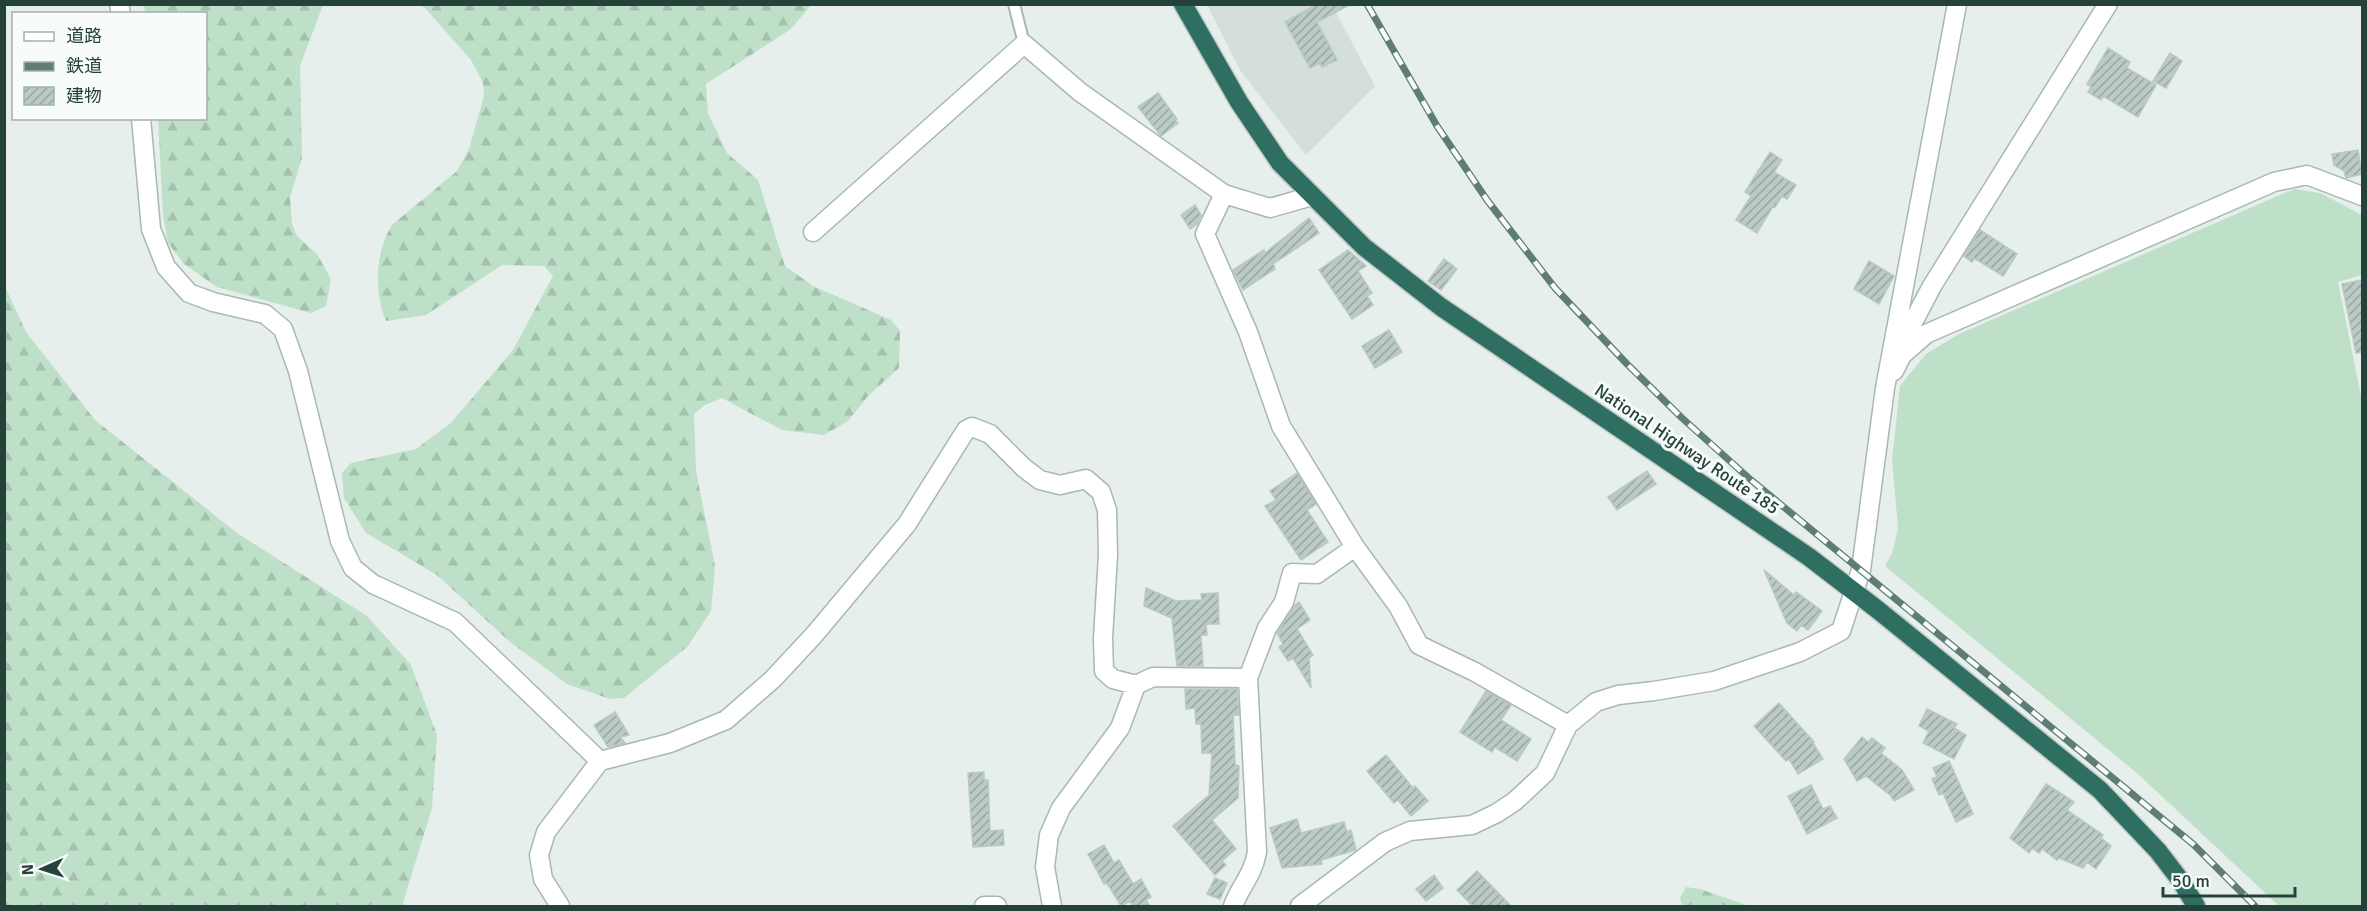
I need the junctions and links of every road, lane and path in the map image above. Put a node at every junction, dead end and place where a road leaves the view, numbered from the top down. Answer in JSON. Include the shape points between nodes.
{"nodes":[{"id":1,"x":1014,"y":4,"type":"edge"},
{"id":2,"x":1183,"y":4,"type":"edge"},
{"id":3,"x":1957,"y":4,"type":"edge"},
{"id":4,"x":2108,"y":4,"type":"edge"},
{"id":5,"x":1024,"y":44,"type":"junction"},
{"id":6,"x":141,"y":120,"type":"edge"},
{"id":7,"x":1224,"y":194,"type":"junction"},
{"id":8,"x":1312,"y":196,"type":"junction"},
{"id":9,"x":2362,"y":196,"type":"edge"},
{"id":10,"x":813,"y":231,"type":"dead end"},
{"id":11,"x":1894,"y":342,"type":"junction"},
{"id":12,"x":1885,"y":388,"type":"junction"},
{"id":13,"x":1355,"y":547,"type":"junction"},
{"id":14,"x":1855,"y":593,"type":"junction"},
{"id":15,"x":1248,"y":678,"type":"junction"},
{"id":16,"x":1136,"y":685,"type":"junction"},
{"id":17,"x":1568,"y":725,"type":"junction"},
{"id":18,"x":600,"y":760,"type":"junction"},
{"id":19,"x":560,"y":906,"type":"edge"},
{"id":20,"x":984,"y":906,"type":"edge"},
{"id":21,"x":997,"y":906,"type":"edge"},
{"id":22,"x":1052,"y":906,"type":"edge"},
{"id":23,"x":1233,"y":906,"type":"edge"},
{"id":24,"x":1300,"y":906,"type":"edge"},
{"id":25,"x":2196,"y":906,"type":"edge"}],
"edges":[{"from":1,"to":5,"type":"lane"},
{"from":2,"to":8,"type":"highway","name":"National Highway Route 185","via":[[1239,102],[1280,163]]},
{"from":3,"to":11,"type":"street"},
{"from":4,"to":11,"type":"street","via":[[1911,326]]},
{"from":5,"to":7,"type":"street","via":[[1080,92]]},
{"from":5,"to":10,"type":"street"},
{"from":6,"to":18,"type":"street","via":[[152,229],[166,267],[189,293],[265,314],[283,329],[298,371],[340,541],[353,568],[373,584],[455,622]]},
{"from":7,"to":8,"type":"street","via":[[1270,208]]},
{"from":7,"to":13,"type":"street","via":[[1205,234],[1248,332],[1281,426]]},
{"from":8,"to":14,"type":"highway","name":"National Highway Route 185","via":[[1364,248],[1441,307],[1809,557]]},
{"from":9,"to":12,"type":"street","via":[[2307,175],[2274,182],[1926,334],[1902,355]]},
{"from":11,"to":12,"type":"street"},
{"from":12,"to":14,"type":"street"},
{"from":13,"to":15,"type":"street","via":[[1317,574],[1292,573],[1284,602],[1267,628]]},
{"from":13,"to":17,"type":"street","via":[[1398,606],[1419,645]]},
{"from":14,"to":17,"type":"street","via":[[1841,631],[1800,652],[1714,681],[1618,695],[1596,702]]},
{"from":14,"to":25,"type":"highway","name":"National Highway Route 185","via":[[2100,790],[2158,851]]},
{"from":15,"to":16,"type":"street","via":[[1153,677]]},
{"from":15,"to":23,"type":"street","via":[[1257,852],[1254,870],[1240,888]]},
{"from":16,"to":18,"type":"street","via":[[1113,679],[1104,670],[1108,555],[1107,510],[1101,492],[1086,479],[1060,485],[1040,480],[990,434],[972,427],[966,430],[907,524],[773,679],[726,720],[670,743]]},
{"from":16,"to":22,"type":"street","via":[[1120,728],[1061,808],[1049,835],[1045,867]]},
{"from":17,"to":24,"type":"street","via":[[1545,773],[1515,801],[1472,825],[1410,831],[1385,842]]},
{"from":18,"to":19,"type":"street","via":[[546,832],[539,855],[543,879]]},
{"from":20,"to":21,"type":"street"}]}
